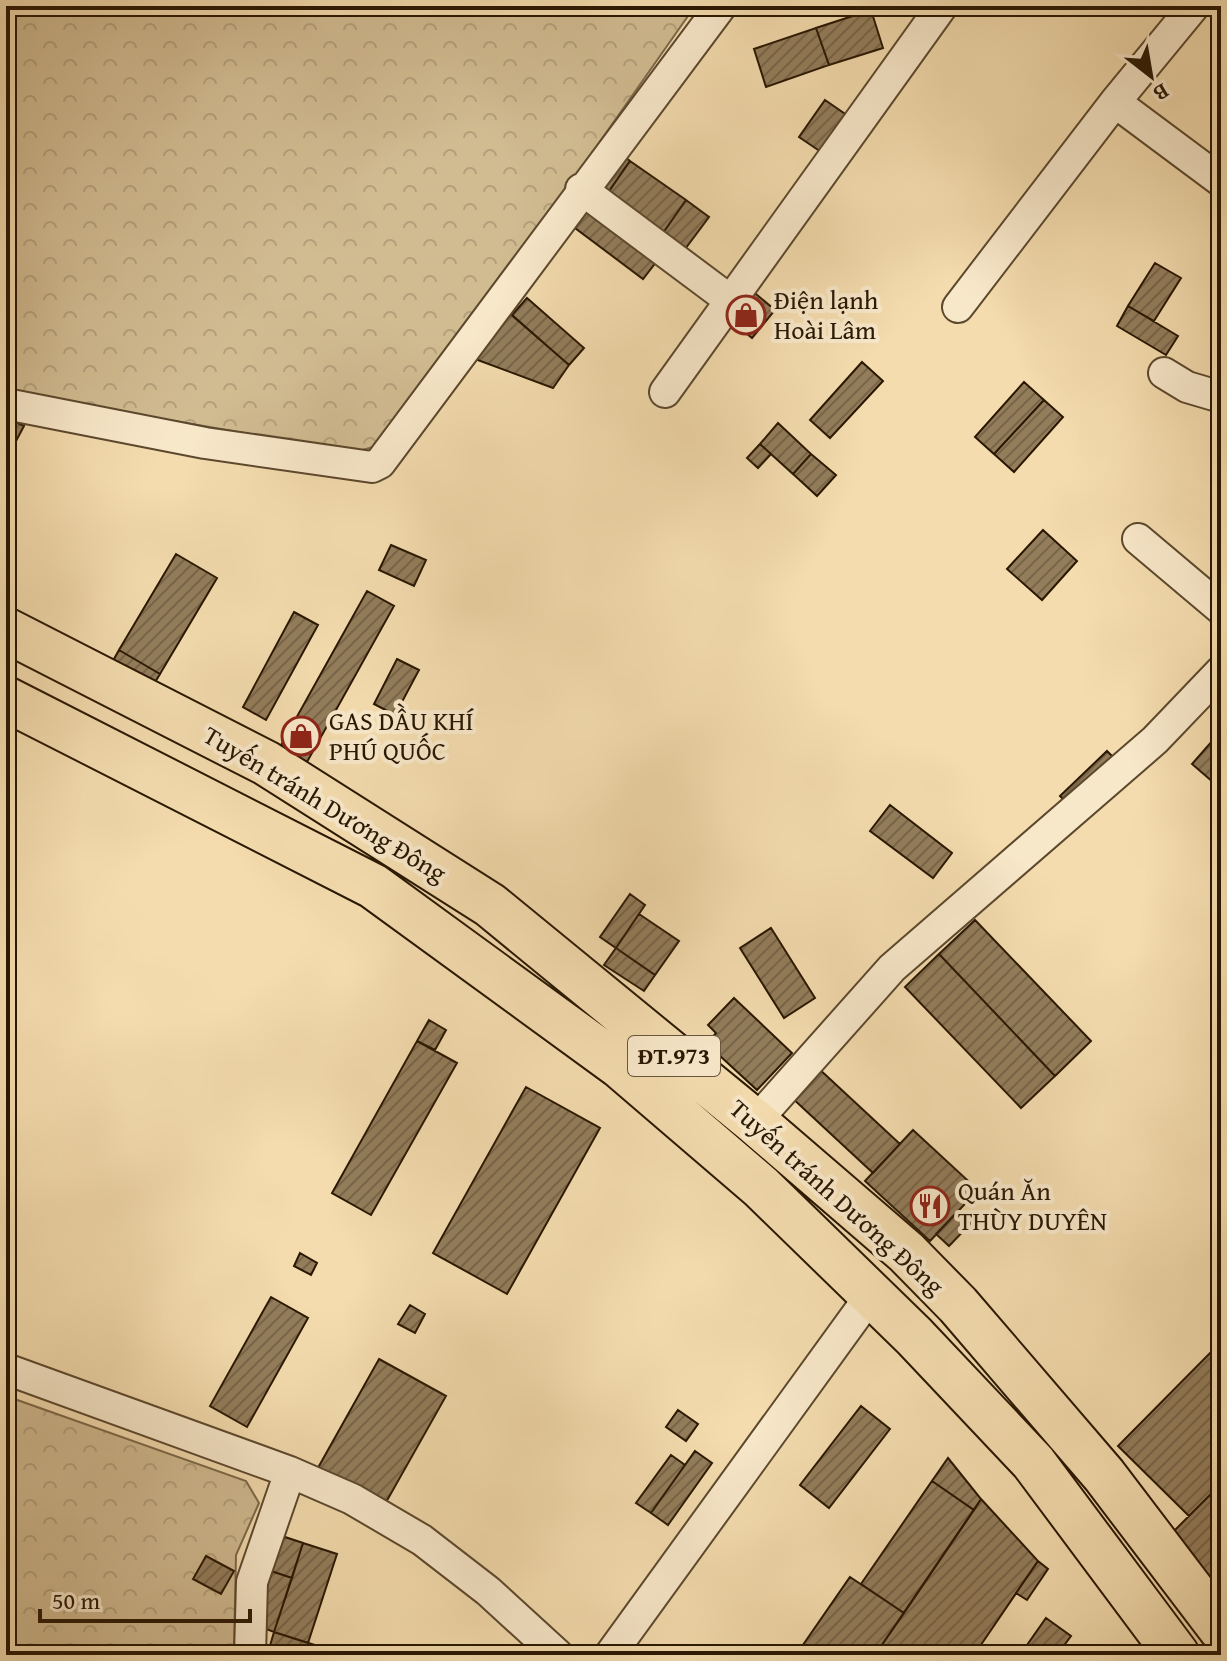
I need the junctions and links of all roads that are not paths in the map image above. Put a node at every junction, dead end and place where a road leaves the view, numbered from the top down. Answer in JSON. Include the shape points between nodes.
{"nodes":[{"id":1,"x":721,"y":6,"type":"edge"},
{"id":2,"x":942,"y":6,"type":"edge"},
{"id":3,"x":1194,"y":6,"type":"edge"},
{"id":4,"x":1115,"y":102,"type":"junction"},
{"id":5,"x":1221,"y":181,"type":"edge"},
{"id":6,"x":581,"y":189,"type":"junction"},
{"id":7,"x":731,"y":301,"type":"junction"},
{"id":8,"x":958,"y":307,"type":"dead end"},
{"id":9,"x":1164,"y":373,"type":"dead end"},
{"id":10,"x":665,"y":392,"type":"dead end"},
{"id":11,"x":1221,"y":397,"type":"edge"},
{"id":12,"x":6,"y":404,"type":"edge"},
{"id":13,"x":1138,"y":539,"type":"dead end"},
{"id":14,"x":1221,"y":609,"type":"edge"},
{"id":15,"x":6,"y":630,"type":"edge"},
{"id":16,"x":1221,"y":671,"type":"edge"},
{"id":17,"x":6,"y":699,"type":"edge"},
{"id":18,"x":755,"y":1122,"type":"junction"},
{"id":19,"x":906,"y":1252,"type":"junction"},
{"id":20,"x":871,"y":1295,"type":"junction"},
{"id":21,"x":6,"y":1369,"type":"edge"},
{"id":22,"x":290,"y":1472,"type":"junction"},
{"id":23,"x":1221,"y":1629,"type":"edge"},
{"id":24,"x":538,"y":1649,"type":"edge"},
{"id":25,"x":250,"y":1655,"type":"edge"},
{"id":26,"x":610,"y":1655,"type":"edge"},
{"id":27,"x":1177,"y":1655,"type":"edge"}],
"edges":[{"from":1,"to":6,"type":"street"},
{"from":2,"to":7,"type":"street"},
{"from":3,"to":4,"type":"street"},
{"from":4,"to":5,"type":"street"},
{"from":4,"to":8,"type":"street"},
{"from":6,"to":7,"type":"street"},
{"from":6,"to":12,"type":"street","via":[[387,458],[372,467],[205,443]]},
{"from":7,"to":10,"type":"street"},
{"from":9,"to":11,"type":"street"},
{"from":13,"to":14,"type":"street"},
{"from":15,"to":18,"type":"main road","name":"Tuyến tránh Dương Đông","number":"ĐT.973","via":[[266,763],[490,905]]},
{"from":16,"to":18,"type":"street","via":[[1155,740],[892,968]]},
{"from":17,"to":20,"type":"main road","name":"Tuyến tránh Dương Đông","number":"ĐT.973","via":[[373,886],[620,1066],[761,1187]]},
{"from":18,"to":19,"type":"main road","name":"Tuyến tránh Dương Đông","number":"ĐT.973"},
{"from":19,"to":20,"type":"main road"},
{"from":19,"to":23,"type":"main road","name":"Tuyến tránh Dương Đông","number":"ĐT.973","via":[[1104,1475]]},
{"from":20,"to":26,"type":"street"},
{"from":20,"to":27,"type":"main road","name":"Tuyến tránh Dương Đông","number":"ĐT.973","via":[[1033,1462]]},
{"from":21,"to":22,"type":"street"},
{"from":22,"to":24,"type":"street","via":[[352,1499],[422,1540],[488,1591]]},
{"from":22,"to":25,"type":"street","via":[[252,1582]]}]}
